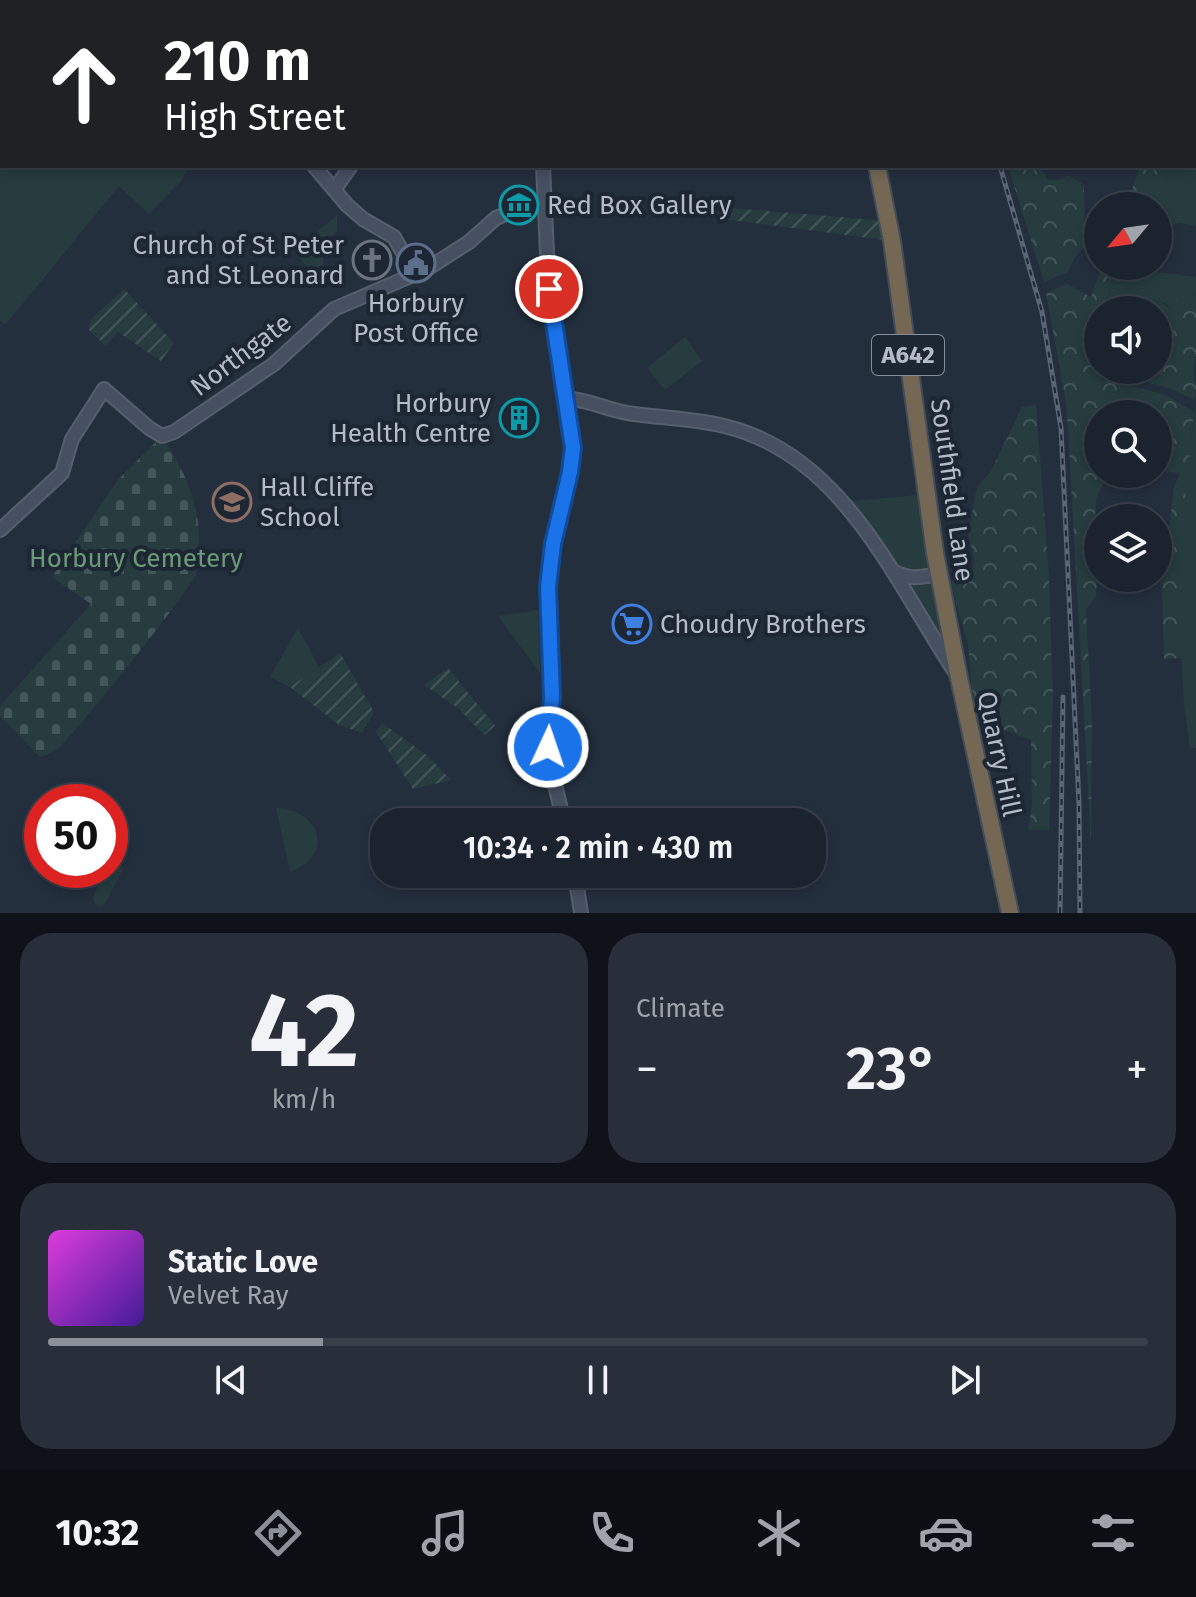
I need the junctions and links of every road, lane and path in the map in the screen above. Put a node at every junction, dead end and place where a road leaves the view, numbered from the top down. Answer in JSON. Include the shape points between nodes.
{"nodes":[{"id":1,"x":316,"y":168,"type":"edge"},
{"id":2,"x":350,"y":168,"type":"edge"},
{"id":3,"x":543,"y":168,"type":"edge"},
{"id":4,"x":877,"y":168,"type":"edge"},
{"id":5,"x":334,"y":190,"type":"junction"},
{"id":6,"x":545,"y":204,"type":"junction"},
{"id":7,"x":415,"y":274,"type":"junction"},
{"id":8,"x":564,"y":398,"type":"junction"},
{"id":9,"x":0,"y":530,"type":"edge"},
{"id":10,"x":895,"y":572,"type":"junction"},
{"id":11,"x":939,"y":574,"type":"junction"},
{"id":12,"x":959,"y":678,"type":"junction"},
{"id":13,"x":560,"y":808,"type":"edge"},
{"id":14,"x":577,"y":888,"type":"edge"},
{"id":15,"x":581,"y":913,"type":"edge"},
{"id":16,"x":1010,"y":913,"type":"edge"}],
"edges":[{"from":1,"to":5,"type":"main road"},
{"from":2,"to":5,"type":"main road"},
{"from":3,"to":6,"type":"main road"},
{"from":4,"to":11,"type":"highway","name":"Southfield Lane","number":"A642"},
{"from":5,"to":7,"type":"main road","via":[[363,219],[394,237]]},
{"from":6,"to":7,"type":"main road","name":"Northgate","via":[[496,218],[469,242]]},
{"from":6,"to":8,"type":"main road","via":[[549,297]]},
{"from":7,"to":9,"type":"main road","name":"Northgate","via":[[334,309],[274,364],[174,432],[162,436],[104,389],[72,439],[62,473]]},
{"from":8,"to":10,"type":"main road","name":"Quarry Hill","via":[[611,411],[725,426],[778,448],[822,481],[865,527]]},
{"from":8,"to":13,"type":"main road","via":[[573,448],[548,587],[548,747]]},
{"from":10,"to":11,"type":"main road","via":[[914,578]]},
{"from":10,"to":12,"type":"main road","name":"Quarry Hill"},
{"from":11,"to":12,"type":"highway","name":"Southfield Lane","number":"A642"},
{"from":12,"to":16,"type":"highway","name":"Quarry Hill","number":"A642"},
{"from":14,"to":15,"type":"main road"}]}
